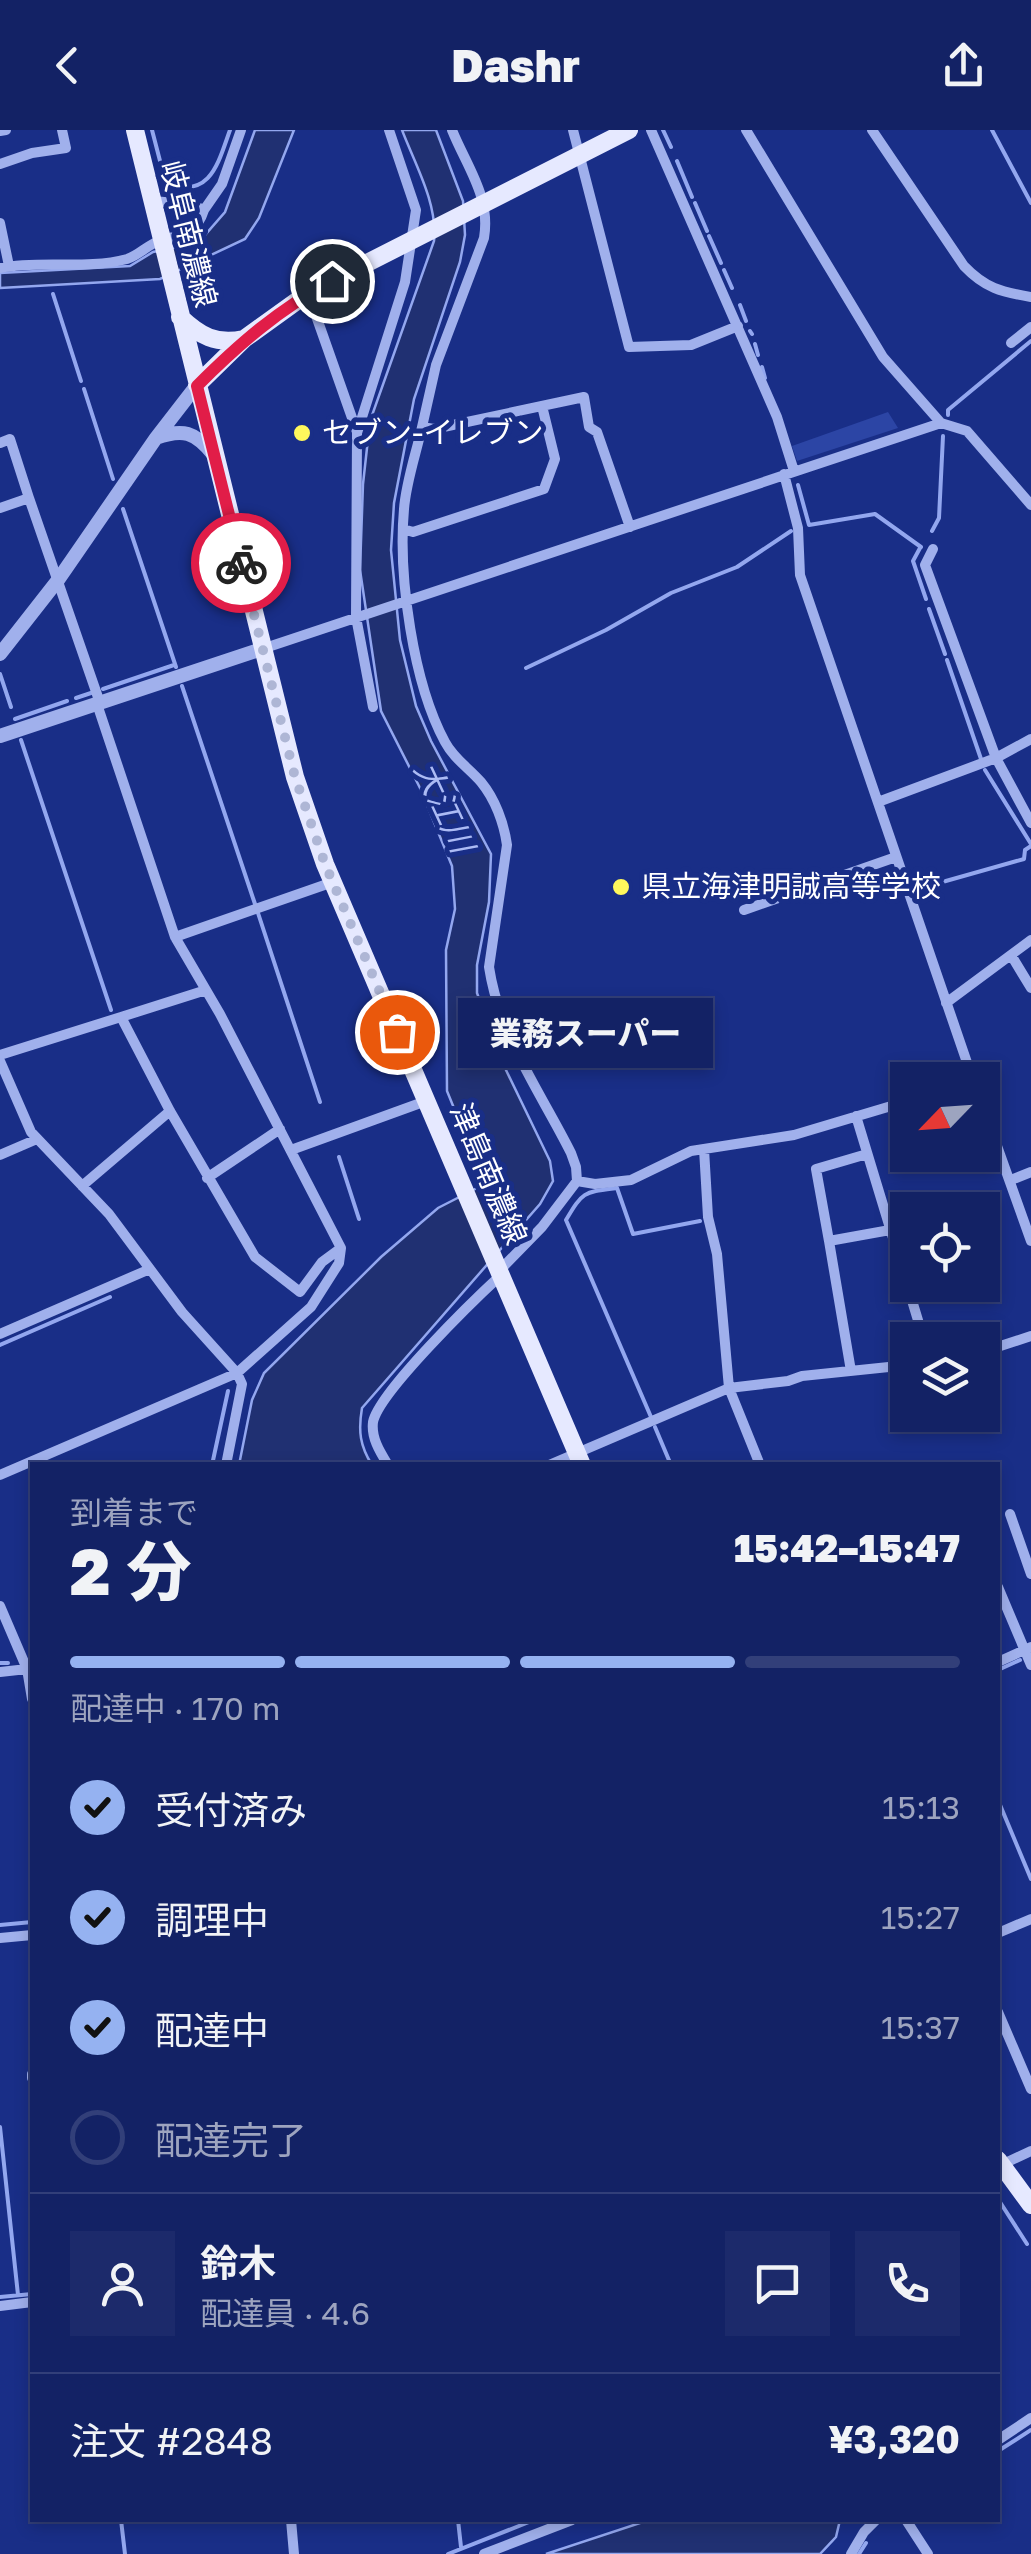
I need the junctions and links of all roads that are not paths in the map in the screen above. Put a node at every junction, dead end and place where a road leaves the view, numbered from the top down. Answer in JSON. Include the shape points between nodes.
{"nodes":[{"id":1,"x":62,"y":130,"type":"edge"},
{"id":2,"x":135,"y":130,"type":"edge"},
{"id":3,"x":241,"y":130,"type":"edge"},
{"id":4,"x":389,"y":130,"type":"edge"},
{"id":5,"x":452,"y":130,"type":"edge"},
{"id":6,"x":572,"y":130,"type":"edge"},
{"id":7,"x":630,"y":130,"type":"edge"},
{"id":8,"x":652,"y":130,"type":"edge"},
{"id":9,"x":746,"y":130,"type":"edge"},
{"id":10,"x":872,"y":130,"type":"edge"},
{"id":11,"x":580,"y":155,"type":"junction"},
{"id":12,"x":0,"y":164,"type":"edge"},
{"id":13,"x":152,"y":201,"type":"junction"},
{"id":14,"x":481,"y":204,"type":"junction"},
{"id":15,"x":204,"y":210,"type":"junction"},
{"id":16,"x":0,"y":224,"type":"edge"},
{"id":17,"x":415,"y":237,"type":"junction"},
{"id":18,"x":161,"y":243,"type":"junction"},
{"id":19,"x":5,"y":267,"type":"edge"},
{"id":20,"x":308,"y":293,"type":"junction"},
{"id":21,"x":1031,"y":296,"type":"edge"},
{"id":22,"x":180,"y":316,"type":"junction"},
{"id":23,"x":738,"y":326,"type":"junction"},
{"id":24,"x":1031,"y":326,"type":"edge"},
{"id":25,"x":244,"y":339,"type":"junction"},
{"id":26,"x":1011,"y":344,"type":"dead end"},
{"id":27,"x":197,"y":386,"type":"junction"},
{"id":28,"x":542,"y":406,"type":"junction"},
{"id":29,"x":941,"y":423,"type":"junction"},
{"id":30,"x":422,"y":427,"type":"junction"},
{"id":31,"x":357,"y":433,"type":"junction"},
{"id":32,"x":156,"y":438,"type":"junction"},
{"id":33,"x":0,"y":443,"type":"edge"},
{"id":34,"x":214,"y":455,"type":"junction"},
{"id":35,"x":789,"y":473,"type":"junction"},
{"id":36,"x":30,"y":498,"type":"junction"},
{"id":37,"x":1031,"y":505,"type":"edge"},
{"id":38,"x":0,"y":508,"type":"edge"},
{"id":39,"x":630,"y":528,"type":"junction"},
{"id":40,"x":403,"y":529,"type":"junction"},
{"id":41,"x":934,"y":548,"type":"dead end"},
{"id":42,"x":58,"y":580,"type":"junction"},
{"id":43,"x":405,"y":602,"type":"junction"},
{"id":44,"x":358,"y":616,"type":"junction"},
{"id":45,"x":262,"y":649,"type":"junction"},
{"id":46,"x":0,"y":654,"type":"edge"},
{"id":47,"x":98,"y":703,"type":"junction"},
{"id":48,"x":374,"y":707,"type":"dead end"},
{"id":49,"x":0,"y":736,"type":"edge"},
{"id":50,"x":1031,"y":739,"type":"edge"},
{"id":51,"x":996,"y":758,"type":"junction"},
{"id":52,"x":878,"y":802,"type":"junction"},
{"id":53,"x":1031,"y":823,"type":"edge"},
{"id":54,"x":896,"y":857,"type":"junction"},
{"id":55,"x":333,"y":882,"type":"junction"},
{"id":56,"x":744,"y":910,"type":"dead end"},
{"id":57,"x":175,"y":937,"type":"junction"},
{"id":58,"x":1031,"y":940,"type":"edge"},
{"id":59,"x":1011,"y":955,"type":"junction"},
{"id":60,"x":1031,"y":988,"type":"edge"},
{"id":61,"x":204,"y":990,"type":"junction"},
{"id":62,"x":946,"y":1004,"type":"junction"},
{"id":63,"x":121,"y":1016,"type":"junction"},
{"id":64,"x":0,"y":1058,"type":"edge"},
{"id":65,"x":967,"y":1062,"type":"edge"},
{"id":66,"x":426,"y":1101,"type":"junction"},
{"id":67,"x":890,"y":1106,"type":"edge"},
{"id":68,"x":170,"y":1111,"type":"junction"},
{"id":69,"x":856,"y":1116,"type":"junction"},
{"id":70,"x":280,"y":1129,"type":"junction"},
{"id":71,"x":38,"y":1139,"type":"junction"},
{"id":72,"x":704,"y":1149,"type":"junction"},
{"id":73,"x":291,"y":1150,"type":"junction"},
{"id":74,"x":1000,"y":1151,"type":"edge"},
{"id":75,"x":867,"y":1154,"type":"junction"},
{"id":76,"x":0,"y":1155,"type":"edge"},
{"id":77,"x":1031,"y":1172,"type":"edge"},
{"id":78,"x":207,"y":1178,"type":"junction"},
{"id":79,"x":1011,"y":1180,"type":"junction"},
{"id":80,"x":577,"y":1181,"type":"junction"},
{"id":81,"x":82,"y":1186,"type":"junction"},
{"id":82,"x":890,"y":1230,"type":"joint"},
{"id":83,"x":830,"y":1241,"type":"junction"},
{"id":84,"x":1031,"y":1241,"type":"edge"},
{"id":85,"x":340,"y":1248,"type":"junction"},
{"id":86,"x":150,"y":1269,"type":"junction"},
{"id":87,"x":499,"y":1270,"type":"junction"},
{"id":88,"x":0,"y":1334,"type":"edge"},
{"id":89,"x":1031,"y":1336,"type":"edge"},
{"id":90,"x":1000,"y":1346,"type":"edge"},
{"id":91,"x":890,"y":1368,"type":"edge"},
{"id":92,"x":851,"y":1372,"type":"junction"},
{"id":93,"x":237,"y":1373,"type":"junction"},
{"id":94,"x":729,"y":1388,"type":"junction"},
{"id":95,"x":580,"y":1459,"type":"edge"},
{"id":96,"x":30,"y":1462,"type":"edge"},
{"id":97,"x":30,"y":1462,"type":"edge"},
{"id":98,"x":227,"y":1462,"type":"edge"},
{"id":99,"x":387,"y":1462,"type":"edge"},
{"id":100,"x":759,"y":1462,"type":"edge"},
{"id":101,"x":0,"y":1475,"type":"edge"},
{"id":102,"x":1010,"y":1514,"type":"dead end"},
{"id":103,"x":1031,"y":1574,"type":"edge"},
{"id":104,"x":1000,"y":1591,"type":"edge"},
{"id":105,"x":0,"y":1606,"type":"edge"},
{"id":106,"x":1028,"y":1649,"type":"edge"},
{"id":107,"x":1000,"y":1661,"type":"edge"},
{"id":108,"x":1031,"y":1665,"type":"edge"},
{"id":109,"x":27,"y":1669,"type":"junction"},
{"id":110,"x":0,"y":1672,"type":"edge"},
{"id":111,"x":30,"y":1687,"type":"edge"},
{"id":112,"x":1031,"y":1919,"type":"edge"},
{"id":113,"x":1000,"y":1932,"type":"edge"},
{"id":114,"x":30,"y":1935,"type":"edge"},
{"id":115,"x":0,"y":1938,"type":"edge"},
{"id":116,"x":1000,"y":2017,"type":"edge"},
{"id":117,"x":1031,"y":2088,"type":"edge"},
{"id":118,"x":1031,"y":2151,"type":"edge"},
{"id":119,"x":1000,"y":2162,"type":"edge"},
{"id":120,"x":1000,"y":2163,"type":"edge"},
{"id":121,"x":1031,"y":2205,"type":"edge"},
{"id":122,"x":30,"y":2302,"type":"edge"},
{"id":123,"x":0,"y":2306,"type":"edge"},
{"id":124,"x":1031,"y":2418,"type":"edge"},
{"id":125,"x":1000,"y":2439,"type":"edge"},
{"id":126,"x":291,"y":2522,"type":"edge"},
{"id":127,"x":567,"y":2522,"type":"edge"},
{"id":128,"x":874,"y":2522,"type":"edge"},
{"id":129,"x":907,"y":2522,"type":"edge"},
{"id":130,"x":294,"y":2554,"type":"edge"},
{"id":131,"x":484,"y":2554,"type":"edge"},
{"id":132,"x":850,"y":2554,"type":"edge"},
{"id":133,"x":928,"y":2554,"type":"edge"}],
"edges":[{"from":1,"to":12,"type":"street","via":[[66,148]]},
{"from":2,"to":13,"type":"main road","name":"岐阜南濃線"},
{"from":3,"to":15,"type":"street","via":[[222,184]]},
{"from":4,"to":17,"type":"street","via":[[416,210]]},
{"from":5,"to":14,"type":"street"},
{"from":6,"to":11,"type":"street"},
{"from":7,"to":11,"type":"main road","name":"岐阜南濃線"},
{"from":8,"to":23,"type":"street"},
{"from":9,"to":29,"type":"street","via":[[883,357]]},
{"from":10,"to":21,"type":"street","via":[[979,282],[996,292]]},
{"from":11,"to":14,"type":"main road","name":"岐阜南濃線"},
{"from":11,"to":23,"type":"street","via":[[629,347],[690,345]]},
{"from":13,"to":15,"type":"street"},
{"from":13,"to":18,"type":"main road","name":"岐阜南濃線"},
{"from":14,"to":17,"type":"main road","name":"岐阜南濃線"},
{"from":14,"to":30,"type":"street","via":[[488,217],[484,238],[436,365]]},
{"from":15,"to":18,"type":"street","via":[[188,234]]},
{"from":16,"to":19,"type":"street"},
{"from":17,"to":20,"type":"main road","name":"岐阜南濃線"},
{"from":17,"to":31,"type":"street"},
{"from":18,"to":19,"type":"street","via":[[130,258]]},
{"from":18,"to":22,"type":"main road","name":"岐阜南濃線"},
{"from":20,"to":25,"type":"main road","name":"岐阜南濃線"},
{"from":20,"to":31,"type":"street"},
{"from":22,"to":25,"type":"main road","via":[[206,338]]},
{"from":22,"to":27,"type":"main road","name":"岐阜南濃線"},
{"from":23,"to":35,"type":"street","via":[[777,418]]},
{"from":24,"to":26,"type":"street"},
{"from":25,"to":27,"type":"main road","name":"岐阜南濃線"},
{"from":27,"to":32,"type":"street"},
{"from":27,"to":34,"type":"main road","name":"津島南濃線"},
{"from":28,"to":30,"type":"street","via":[[434,430]]},
{"from":28,"to":39,"type":"street","via":[[584,397],[589,427]]},
{"from":28,"to":40,"type":"street","via":[[554,459],[544,489],[413,532]]},
{"from":29,"to":35,"type":"street"},
{"from":29,"to":37,"type":"street","via":[[967,431]]},
{"from":30,"to":40,"type":"street"},
{"from":31,"to":44,"type":"street"},
{"from":32,"to":34,"type":"street","via":[[190,432]]},
{"from":32,"to":42,"type":"street"},
{"from":33,"to":36,"type":"street","via":[[10,440]]},
{"from":34,"to":45,"type":"main road","name":"津島南濃線"},
{"from":35,"to":39,"type":"street"},
{"from":35,"to":52,"type":"street","via":[[800,575]]},
{"from":36,"to":38,"type":"street"},
{"from":36,"to":42,"type":"street"},
{"from":39,"to":43,"type":"street"},
{"from":40,"to":43,"type":"street"},
{"from":41,"to":51,"type":"street","via":[[925,565]]},
{"from":42,"to":46,"type":"street"},
{"from":42,"to":47,"type":"street"},
{"from":43,"to":44,"type":"street"},
{"from":43,"to":80,"type":"street","via":[[416,664],[444,741],[482,782],[505,828],[492,986],[514,1052],[571,1153]]},
{"from":44,"to":45,"type":"street"},
{"from":44,"to":48,"type":"street"},
{"from":45,"to":47,"type":"street"},
{"from":45,"to":55,"type":"main road","name":"津島南濃線","via":[[295,777]]},
{"from":47,"to":49,"type":"street"},
{"from":47,"to":57,"type":"street"},
{"from":50,"to":51,"type":"street"},
{"from":51,"to":52,"type":"street"},
{"from":51,"to":53,"type":"street"},
{"from":52,"to":54,"type":"street"},
{"from":54,"to":56,"type":"street"},
{"from":54,"to":62,"type":"street"},
{"from":55,"to":57,"type":"street"},
{"from":55,"to":66,"type":"main road","name":"津島南濃線"},
{"from":57,"to":61,"type":"street"},
{"from":58,"to":59,"type":"street"},
{"from":59,"to":60,"type":"street"},
{"from":59,"to":62,"type":"street"},
{"from":61,"to":63,"type":"street"},
{"from":61,"to":70,"type":"street"},
{"from":62,"to":65,"type":"street"},
{"from":63,"to":64,"type":"street"},
{"from":63,"to":68,"type":"street"},
{"from":64,"to":71,"type":"street"},
{"from":66,"to":73,"type":"street"},
{"from":66,"to":87,"type":"main road","name":"津島南濃線"},
{"from":67,"to":69,"type":"street"},
{"from":68,"to":78,"type":"street"},
{"from":68,"to":81,"type":"street"},
{"from":69,"to":72,"type":"street","via":[[794,1135]]},
{"from":69,"to":75,"type":"street"},
{"from":70,"to":73,"type":"street"},
{"from":70,"to":78,"type":"street"},
{"from":71,"to":76,"type":"street"},
{"from":71,"to":81,"type":"street"},
{"from":72,"to":80,"type":"street","via":[[631,1180]]},
{"from":72,"to":94,"type":"street"},
{"from":73,"to":85,"type":"street"},
{"from":74,"to":79,"type":"street"},
{"from":75,"to":82,"type":"street"},
{"from":75,"to":83,"type":"street","via":[[816,1169]]},
{"from":77,"to":79,"type":"street"},
{"from":78,"to":85,"type":"street","via":[[255,1257],[300,1292]]},
{"from":79,"to":84,"type":"street"},
{"from":80,"to":87,"type":"street"},
{"from":81,"to":86,"type":"street"},
{"from":82,"to":83,"type":"street"},
{"from":83,"to":92,"type":"street"},
{"from":85,"to":93,"type":"street","via":[[340,1262],[311,1308]]},
{"from":86,"to":88,"type":"street"},
{"from":86,"to":93,"type":"street"},
{"from":87,"to":95,"type":"main road","name":"津島南濃線"},
{"from":87,"to":99,"type":"street","via":[[378,1408],[373,1431]]},
{"from":89,"to":90,"type":"street"},
{"from":91,"to":92,"type":"street"},
{"from":92,"to":94,"type":"street"},
{"from":93,"to":97,"type":"street"},
{"from":93,"to":98,"type":"street","via":[[242,1384]]},
{"from":94,"to":95,"type":"street"},
{"from":94,"to":100,"type":"street"},
{"from":96,"to":101,"type":"street"},
{"from":102,"to":103,"type":"street"},
{"from":104,"to":106,"type":"street"},
{"from":105,"to":109,"type":"street"},
{"from":106,"to":107,"type":"street"},
{"from":106,"to":108,"type":"street"},
{"from":109,"to":110,"type":"street"},
{"from":109,"to":111,"type":"street"},
{"from":112,"to":113,"type":"street"},
{"from":114,"to":115,"type":"street"},
{"from":116,"to":117,"type":"street"},
{"from":118,"to":119,"type":"street"},
{"from":120,"to":121,"type":"main road"},
{"from":122,"to":123,"type":"street"},
{"from":124,"to":125,"type":"street"},
{"from":126,"to":130,"type":"street"},
{"from":127,"to":131,"type":"street"},
{"from":128,"to":132,"type":"street"},
{"from":129,"to":133,"type":"street"}]}
